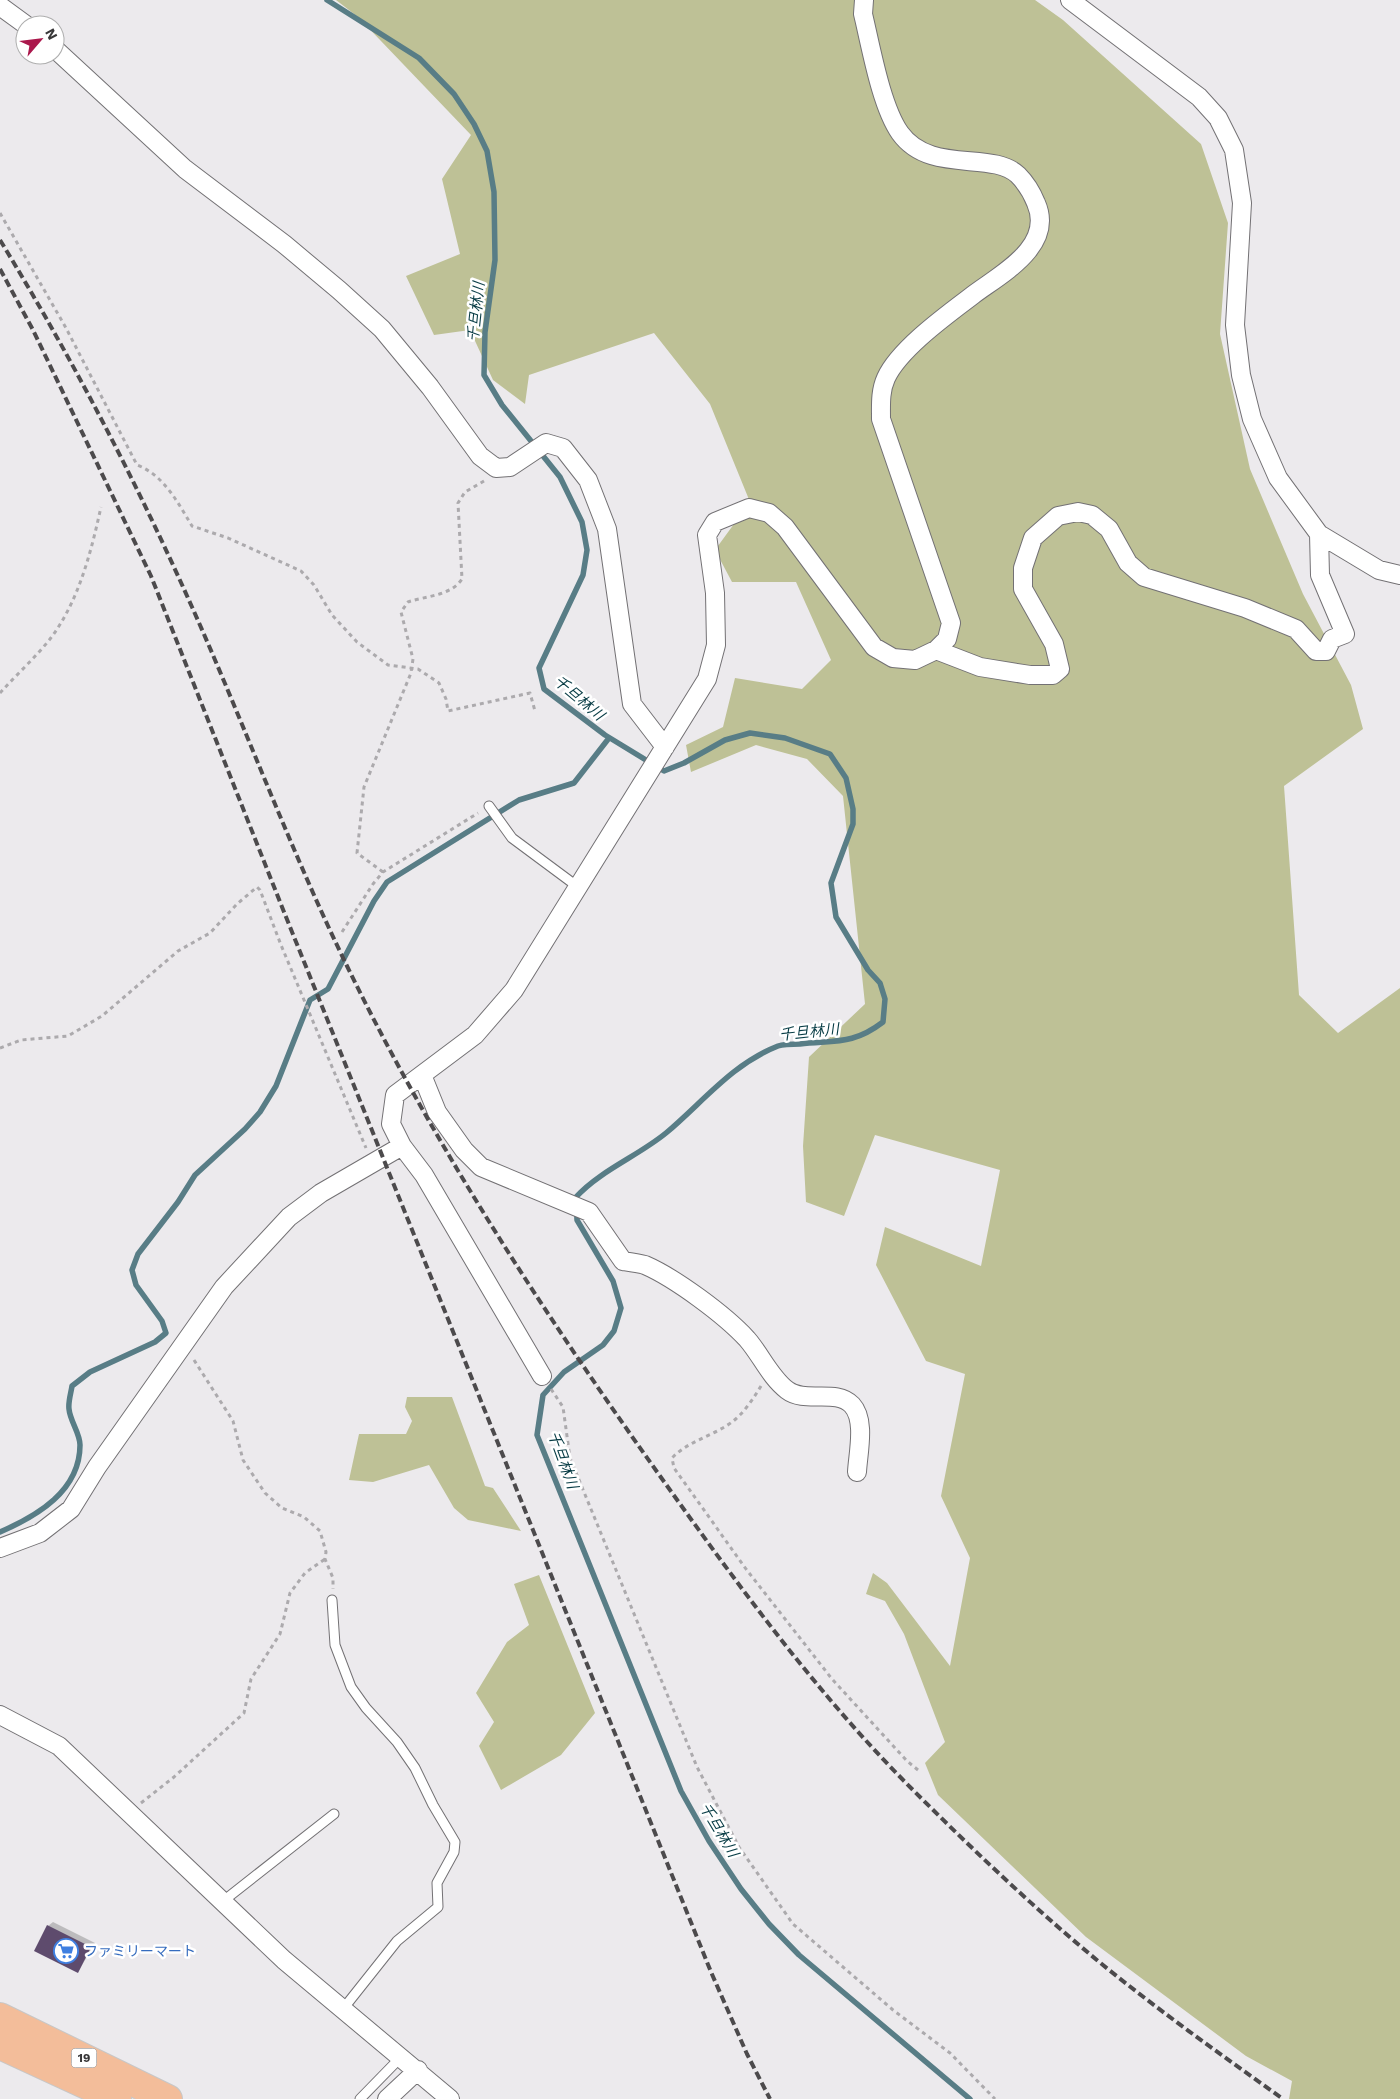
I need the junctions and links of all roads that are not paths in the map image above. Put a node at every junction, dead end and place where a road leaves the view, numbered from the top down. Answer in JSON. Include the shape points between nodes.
{"nodes":[{"id":1,"x":864,"y":0,"type":"edge"},
{"id":2,"x":1070,"y":0,"type":"edge"},
{"id":3,"x":0,"y":6,"type":"edge"},
{"id":4,"x":15,"y":17,"type":"edge"},
{"id":5,"x":65,"y":58,"type":"edge"},
{"id":6,"x":1319,"y":534,"type":"junction"},
{"id":7,"x":1400,"y":575,"type":"edge"},
{"id":8,"x":936,"y":650,"type":"junction"},
{"id":9,"x":663,"y":750,"type":"junction"},
{"id":10,"x":489,"y":806,"type":"road end"},
{"id":11,"x":578,"y":888,"type":"junction"},
{"id":12,"x":422,"y":1075,"type":"junction"},
{"id":13,"x":402,"y":1146,"type":"junction"},
{"id":14,"x":542,"y":1376,"type":"dead end"},
{"id":15,"x":857,"y":1472,"type":"dead end"},
{"id":16,"x":0,"y":1548,"type":"edge"},
{"id":17,"x":332,"y":1600,"type":"road end"},
{"id":18,"x":0,"y":1715,"type":"edge"},
{"id":19,"x":334,"y":1814,"type":"dead end"},
{"id":20,"x":222,"y":1902,"type":"junction"},
{"id":21,"x":343,"y":2009,"type":"junction"},
{"id":22,"x":0,"y":2017,"type":"edge"},
{"id":23,"x":0,"y":2045,"type":"edge"},
{"id":24,"x":401,"y":2056,"type":"junction"},
{"id":25,"x":418,"y":2070,"type":"junction"},
{"id":26,"x":127,"y":2092,"type":"edge"},
{"id":27,"x":168,"y":2099,"type":"edge"},
{"id":28,"x":186,"y":2099,"type":"edge"},
{"id":29,"x":360,"y":2099,"type":"edge"},
{"id":30,"x":387,"y":2099,"type":"edge"},
{"id":31,"x":450,"y":2099,"type":"edge"}],
"edges":[{"from":1,"to":8,"type":"street","via":[[862,14],[888,109],[900,134],[924,154],[996,165],[1017,173],[1031,190],[1038,208],[1039,231],[1026,254],[902,354],[886,377],[880,398],[881,419],[951,622],[947,639]]},
{"from":2,"to":6,"type":"street","via":[[1199,97],[1218,118],[1234,150],[1242,203],[1235,325],[1241,375],[1252,419],[1278,478]]},
{"from":3,"to":4,"type":"street"},
{"from":5,"to":9,"type":"street","via":[[185,169],[284,244],[382,329],[430,386],[480,456],[496,468],[510,467],[546,443],[564,448],[588,480],[607,529],[632,704]]},
{"from":6,"to":7,"type":"street","via":[[1379,570]]},
{"from":6,"to":8,"type":"street","via":[[1320,575],[1345,634],[1332,639],[1326,651],[1316,651],[1296,629],[1246,608],[1144,577],[1128,563],[1109,529],[1092,515],[1078,512],[1058,516],[1033,538],[1023,568],[1023,589],[1054,644],[1060,668],[1053,675],[980,667]]},
{"from":8,"to":9,"type":"street","via":[[915,660],[893,658],[874,647],[785,527],[769,513],[749,508],[732,513],[715,522],[707,535],[715,594],[716,644],[707,679]]},
{"from":9,"to":11,"type":"street"},
{"from":10,"to":11,"type":"lane","via":[[512,838]]},
{"from":11,"to":12,"type":"street","via":[[514,990],[475,1035]]},
{"from":12,"to":13,"type":"street","via":[[396,1095],[391,1124]]},
{"from":12,"to":15,"type":"street","via":[[437,1112],[464,1150],[481,1167],[589,1212],[622,1261],[643,1264],[659,1272],[724,1316],[748,1340],[784,1388],[795,1396],[834,1397],[852,1404],[860,1418]]},
{"from":13,"to":14,"type":"street","via":[[424,1176]]},
{"from":13,"to":16,"type":"street","via":[[288,1217],[224,1287],[97,1466],[71,1509],[40,1533]]},
{"from":17,"to":21,"type":"lane","via":[[335,1645],[351,1687],[415,1768],[455,1842],[454,1852],[437,1882],[438,1907],[397,1941]]},
{"from":18,"to":20,"type":"street","via":[[59,1746]]},
{"from":19,"to":20,"type":"lane"},
{"from":20,"to":21,"type":"street"},
{"from":21,"to":24,"type":"street"},
{"from":22,"to":26,"type":"highway","number":"19"},
{"from":23,"to":26,"type":"highway","number":"19"},
{"from":24,"to":25,"type":"street"},
{"from":24,"to":29,"type":"lane"},
{"from":25,"to":30,"type":"street"},
{"from":25,"to":31,"type":"street"},
{"from":26,"to":27,"type":"highway","number":"19"},
{"from":26,"to":28,"type":"highway"}]}
